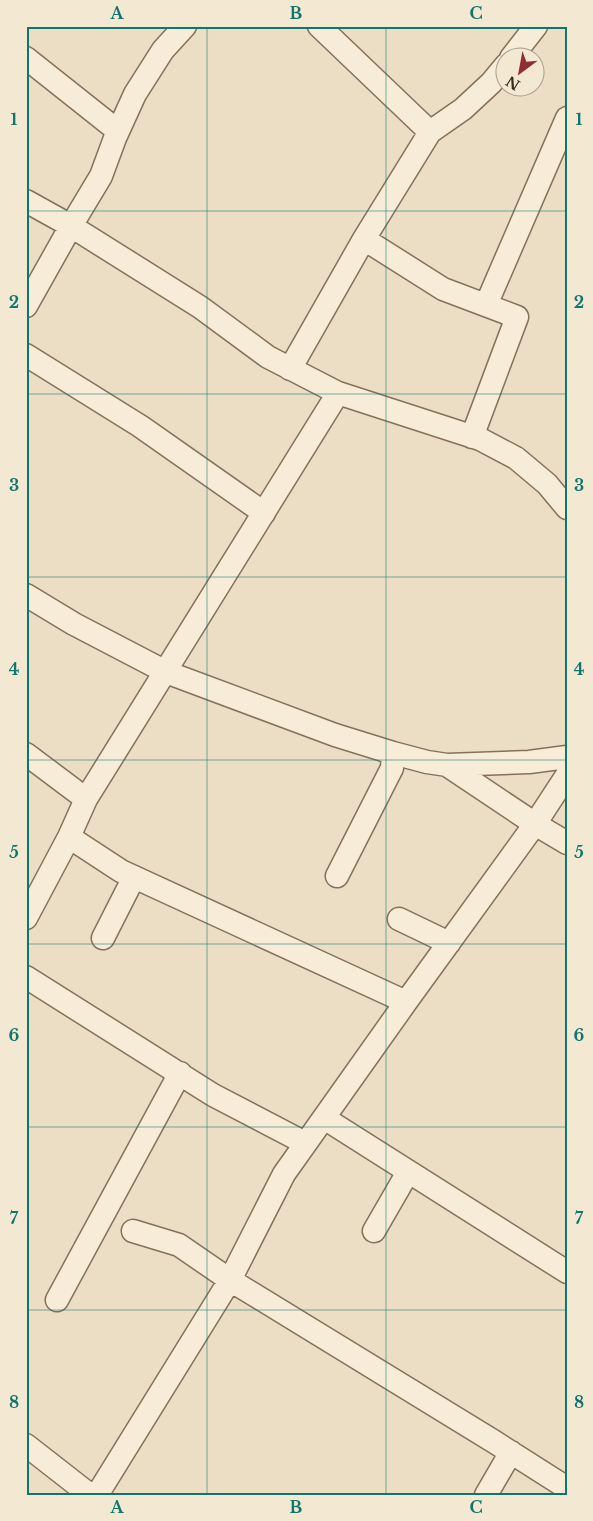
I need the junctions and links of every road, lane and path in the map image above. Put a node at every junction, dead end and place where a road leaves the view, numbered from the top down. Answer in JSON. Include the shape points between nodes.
{"nodes":[{"id":1,"x":185,"y":26,"type":"edge"},
{"id":2,"x":319,"y":26,"type":"edge"},
{"id":3,"x":536,"y":26,"type":"edge"},
{"id":4,"x":519,"y":48,"type":"edge"},
{"id":5,"x":26,"y":58,"type":"edge"},
{"id":6,"x":496,"y":77,"type":"edge"},
{"id":7,"x":567,"y":118,"type":"edge"},
{"id":8,"x":118,"y":131,"type":"junction"},
{"id":9,"x":430,"y":132,"type":"junction"},
{"id":10,"x":26,"y":201,"type":"edge"},
{"id":11,"x":70,"y":226,"type":"junction"},
{"id":12,"x":364,"y":239,"type":"junction"},
{"id":13,"x":486,"y":305,"type":"junction"},
{"id":14,"x":26,"y":306,"type":"edge"},
{"id":15,"x":26,"y":356,"type":"edge"},
{"id":16,"x":290,"y":369,"type":"junction"},
{"id":17,"x":338,"y":393,"type":"junction"},
{"id":18,"x":472,"y":437,"type":"junction"},
{"id":19,"x":567,"y":508,"type":"edge"},
{"id":20,"x":264,"y":513,"type":"junction"},
{"id":21,"x":26,"y":595,"type":"edge"},
{"id":22,"x":166,"y":672,"type":"junction"},
{"id":23,"x":393,"y":753,"type":"junction"},
{"id":24,"x":26,"y":754,"type":"edge"},
{"id":25,"x":567,"y":757,"type":"edge"},
{"id":26,"x":447,"y":765,"type":"junction"},
{"id":27,"x":567,"y":775,"type":"edge"},
{"id":28,"x":86,"y":799,"type":"junction"},
{"id":29,"x":535,"y":824,"type":"junction"},
{"id":30,"x":69,"y":838,"type":"junction"},
{"id":31,"x":567,"y":843,"type":"edge"},
{"id":32,"x":337,"y":876,"type":"dead end"},
{"id":33,"x":134,"y":877,"type":"junction"},
{"id":34,"x":26,"y":918,"type":"edge"},
{"id":35,"x":399,"y":919,"type":"dead end"},
{"id":36,"x":103,"y":938,"type":"dead end"},
{"id":37,"x":449,"y":943,"type":"junction"},
{"id":38,"x":26,"y":977,"type":"edge"},
{"id":39,"x":406,"y":1002,"type":"junction"},
{"id":40,"x":180,"y":1073,"type":"junction"},
{"id":41,"x":324,"y":1118,"type":"junction"},
{"id":42,"x":305,"y":1143,"type":"junction"},
{"id":43,"x":408,"y":1172,"type":"junction"},
{"id":44,"x":133,"y":1231,"type":"dead end"},
{"id":45,"x":374,"y":1231,"type":"dead end"},
{"id":46,"x":567,"y":1272,"type":"edge"},
{"id":47,"x":230,"y":1280,"type":"junction"},
{"id":48,"x":57,"y":1300,"type":"dead end"},
{"id":49,"x":26,"y":1446,"type":"edge"},
{"id":50,"x":511,"y":1452,"type":"junction"},
{"id":51,"x":567,"y":1488,"type":"edge"},
{"id":52,"x":90,"y":1495,"type":"edge"},
{"id":53,"x":97,"y":1495,"type":"edge"},
{"id":54,"x":486,"y":1495,"type":"edge"}],
"edges":[{"from":1,"to":8,"type":"street","via":[[163,50],[135,94]]},
{"from":2,"to":9,"type":"street"},
{"from":3,"to":4,"type":"street"},
{"from":5,"to":8,"type":"street"},
{"from":6,"to":9,"type":"street","via":[[463,109]]},
{"from":7,"to":13,"type":"street"},
{"from":8,"to":11,"type":"street","via":[[101,176]]},
{"from":9,"to":12,"type":"street"},
{"from":10,"to":11,"type":"street"},
{"from":11,"to":14,"type":"street"},
{"from":11,"to":16,"type":"street","via":[[200,307],[268,357]]},
{"from":12,"to":13,"type":"street","via":[[443,289]]},
{"from":12,"to":16,"type":"street"},
{"from":13,"to":18,"type":"street","via":[[517,316]]},
{"from":15,"to":20,"type":"street","via":[[140,426]]},
{"from":16,"to":17,"type":"street"},
{"from":17,"to":18,"type":"street"},
{"from":17,"to":20,"type":"street"},
{"from":18,"to":19,"type":"street","via":[[516,458],[547,484]]},
{"from":20,"to":22,"type":"street"},
{"from":21,"to":22,"type":"street"},
{"from":22,"to":23,"type":"street","via":[[335,735]]},
{"from":22,"to":28,"type":"street"},
{"from":23,"to":26,"type":"street"},
{"from":23,"to":32,"type":"street","via":[[392,768]]},
{"from":24,"to":28,"type":"street"},
{"from":25,"to":26,"type":"street"},
{"from":26,"to":29,"type":"street"},
{"from":27,"to":29,"type":"street"},
{"from":28,"to":30,"type":"street"},
{"from":29,"to":31,"type":"street"},
{"from":29,"to":37,"type":"street"},
{"from":30,"to":33,"type":"street"},
{"from":30,"to":34,"type":"street"},
{"from":33,"to":36,"type":"street"},
{"from":33,"to":39,"type":"street"},
{"from":35,"to":37,"type":"street"},
{"from":37,"to":39,"type":"street"},
{"from":38,"to":40,"type":"street"},
{"from":39,"to":41,"type":"street"},
{"from":40,"to":42,"type":"street","via":[[213,1095]]},
{"from":40,"to":48,"type":"street"},
{"from":41,"to":42,"type":"street"},
{"from":41,"to":43,"type":"street"},
{"from":42,"to":47,"type":"street","via":[[284,1174]]},
{"from":43,"to":45,"type":"street"},
{"from":43,"to":46,"type":"street"},
{"from":44,"to":47,"type":"street","via":[[179,1245]]},
{"from":47,"to":50,"type":"street"},
{"from":47,"to":53,"type":"street"},
{"from":49,"to":52,"type":"street"},
{"from":50,"to":51,"type":"street"},
{"from":50,"to":54,"type":"street"}]}
